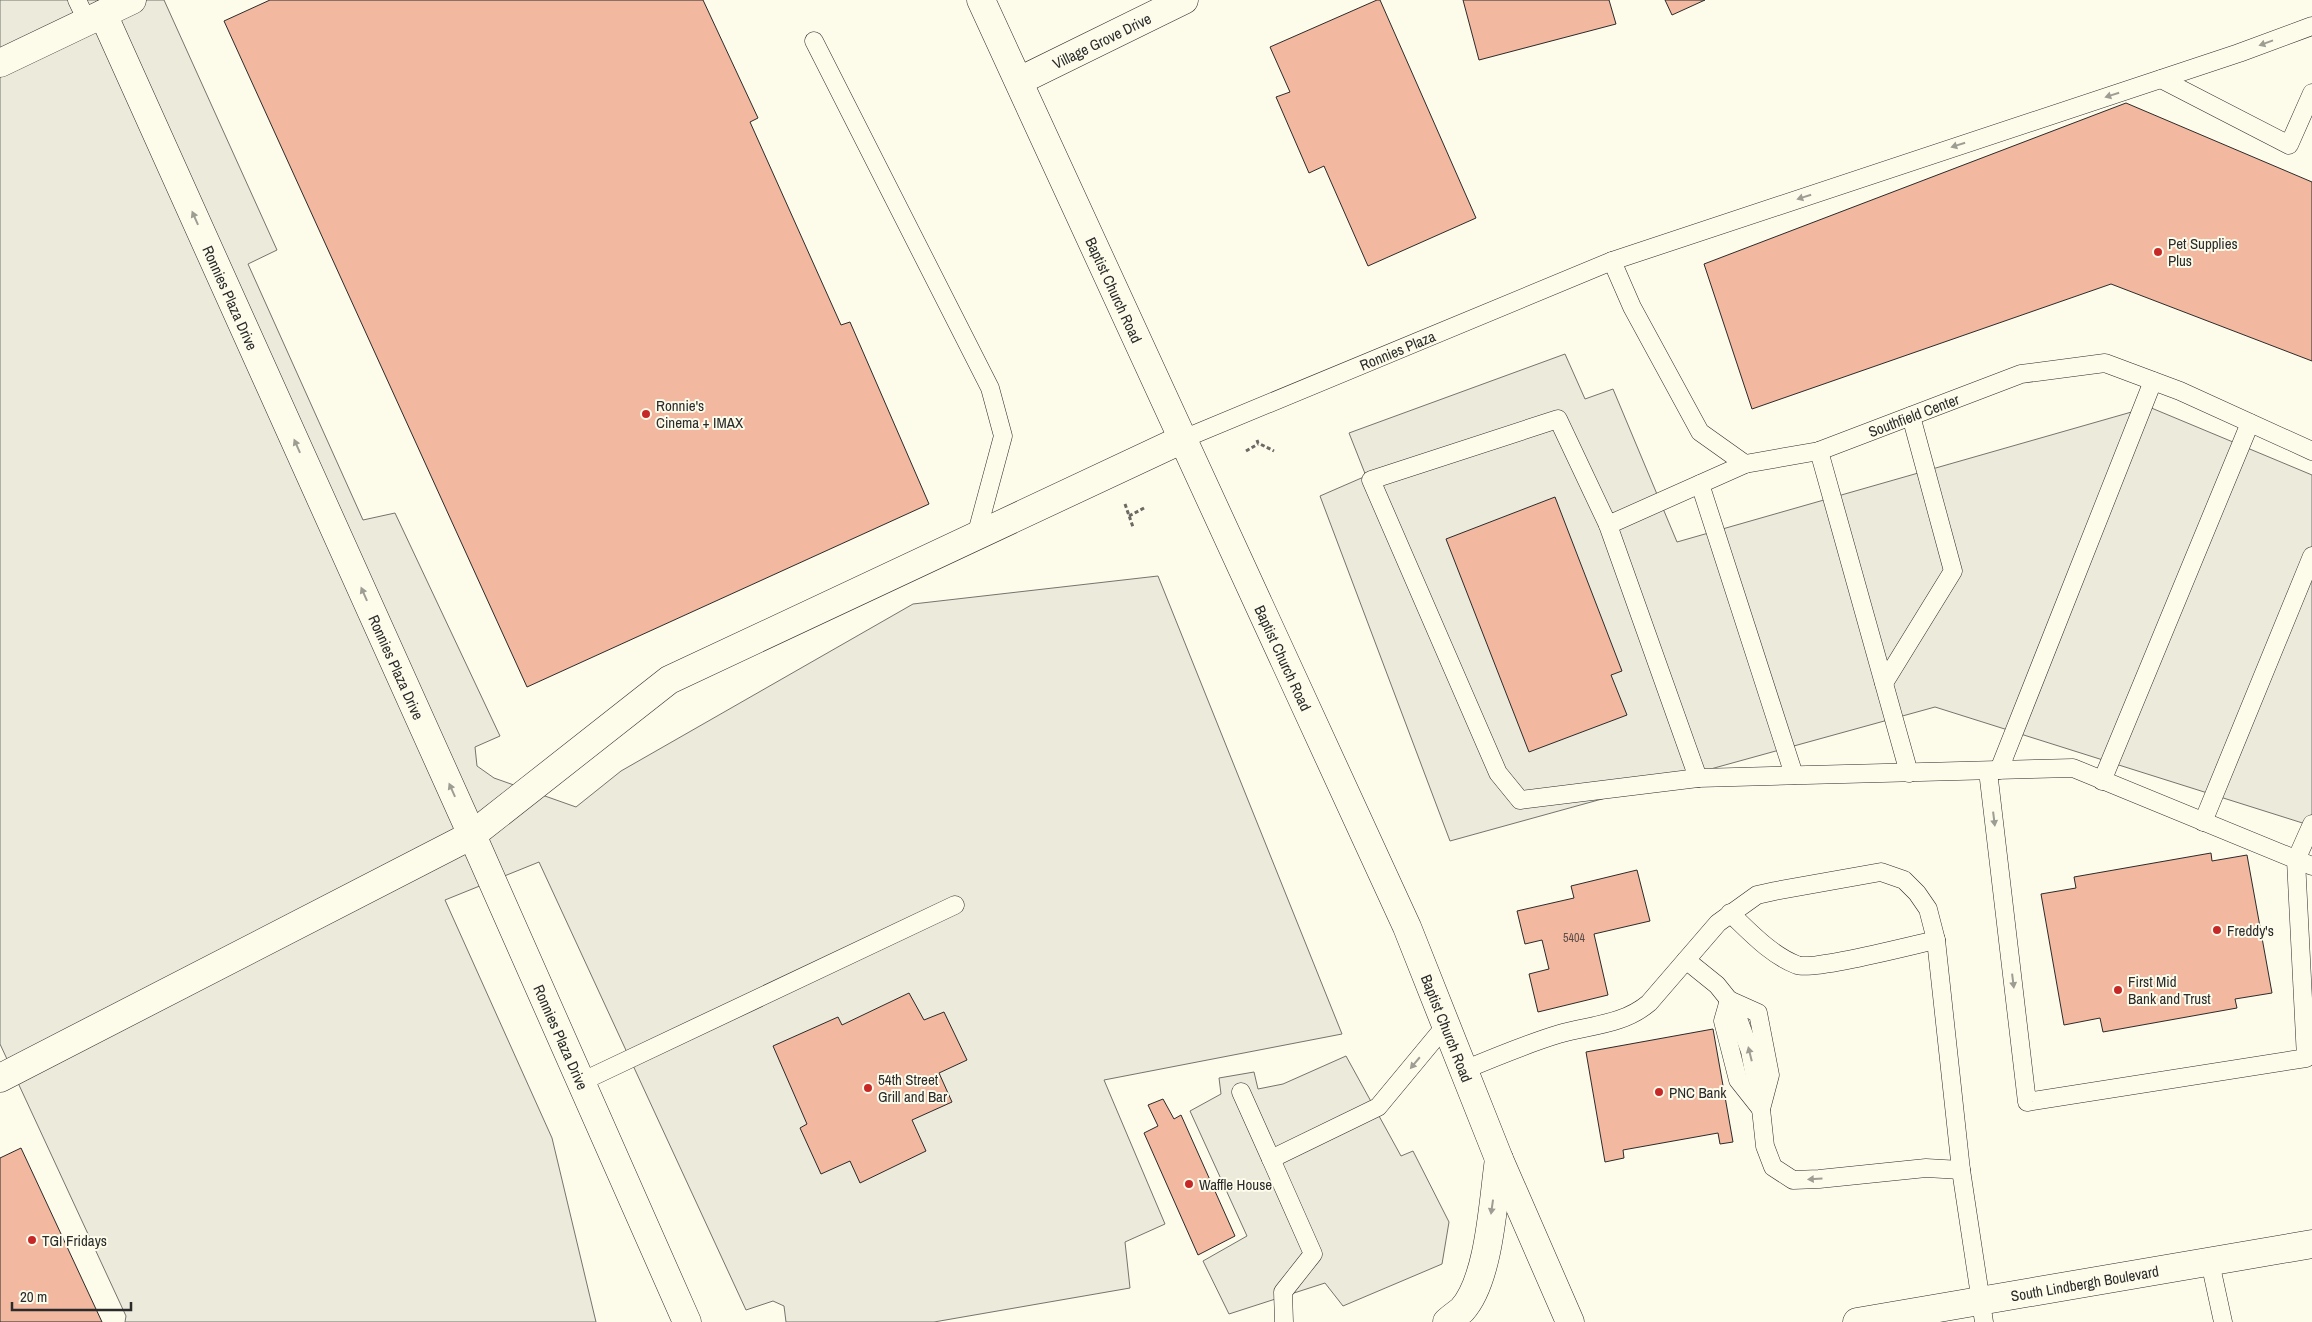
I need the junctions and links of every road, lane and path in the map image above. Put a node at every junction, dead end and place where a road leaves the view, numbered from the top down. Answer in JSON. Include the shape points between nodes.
{"nodes":[{"id":1,"x":132,"y":0,"type":"edge"},
{"id":2,"x":981,"y":0,"type":"edge"},
{"id":3,"x":1184,"y":0,"type":"edge"},
{"id":4,"x":89,"y":12,"type":"edge"},
{"id":5,"x":2312,"y":26,"type":"edge"},
{"id":6,"x":814,"y":42,"type":"dead end"},
{"id":7,"x":0,"y":63,"type":"edge"},
{"id":8,"x":2161,"y":79,"type":"junction"},
{"id":9,"x":1019,"y":81,"type":"junction"},
{"id":10,"x":2312,"y":93,"type":"edge"},
{"id":11,"x":1612,"y":261,"type":"junction"},
{"id":12,"x":2153,"y":381,"type":"junction"},
{"id":13,"x":1911,"y":416,"type":"junction"},
{"id":14,"x":2250,"y":423,"type":"junction"},
{"id":15,"x":1256,"y":437,"type":"dead end"},
{"id":16,"x":1183,"y":438,"type":"junction"},
{"id":17,"x":1258,"y":443,"type":"junction"},
{"id":18,"x":1274,"y":450,"type":"dead end"},
{"id":19,"x":1246,"y":451,"type":"dead end"},
{"id":20,"x":1819,"y":451,"type":"junction"},
{"id":21,"x":2312,"y":451,"type":"edge"},
{"id":22,"x":1744,"y":464,"type":"junction"},
{"id":23,"x":1700,"y":484,"type":"junction"},
{"id":24,"x":1124,"y":501,"type":"dead end"},
{"id":25,"x":1146,"y":508,"type":"dead end"},
{"id":26,"x":1129,"y":516,"type":"junction"},
{"id":27,"x":1608,"y":525,"type":"junction"},
{"id":28,"x":1133,"y":527,"type":"dead end"},
{"id":29,"x":976,"y":536,"type":"junction"},
{"id":30,"x":2312,"y":556,"type":"edge"},
{"id":31,"x":1884,"y":683,"type":"junction"},
{"id":32,"x":1994,"y":770,"type":"junction"},
{"id":33,"x":1909,"y":773,"type":"junction"},
{"id":34,"x":1794,"y":775,"type":"junction"},
{"id":35,"x":1698,"y":778,"type":"junction"},
{"id":36,"x":2102,"y":781,"type":"junction"},
{"id":37,"x":2203,"y":822,"type":"junction"},
{"id":38,"x":2312,"y":824,"type":"edge"},
{"id":39,"x":472,"y":835,"type":"junction"},
{"id":40,"x":2304,"y":863,"type":"edge"},
{"id":41,"x":955,"y":905,"type":"dead end"},
{"id":42,"x":1730,"y":913,"type":"junction"},
{"id":43,"x":1936,"y":940,"type":"junction"},
{"id":44,"x":1686,"y":960,"type":"junction"},
{"id":45,"x":1446,"y":1025,"type":"junction"},
{"id":46,"x":1464,"y":1070,"type":"junction"},
{"id":47,"x":0,"y":1078,"type":"edge"},
{"id":48,"x":581,"y":1082,"type":"junction"},
{"id":49,"x":1241,"y":1092,"type":"dead end"},
{"id":50,"x":1271,"y":1159,"type":"junction"},
{"id":51,"x":1499,"y":1159,"type":"junction"},
{"id":52,"x":1961,"y":1170,"type":"junction"},
{"id":53,"x":2312,"y":1244,"type":"edge"},
{"id":54,"x":2210,"y":1262,"type":"junction"},
{"id":55,"x":1982,"y":1311,"type":"edge"},
{"id":56,"x":687,"y":1322,"type":"edge"},
{"id":57,"x":1284,"y":1322,"type":"edge"},
{"id":58,"x":1447,"y":1322,"type":"edge"},
{"id":59,"x":1570,"y":1322,"type":"edge"},
{"id":60,"x":1862,"y":1322,"type":"edge"},
{"id":61,"x":2223,"y":1322,"type":"edge"}],
"edges":[{"from":1,"to":4,"type":"street"},
{"from":2,"to":9,"type":"street","name":"Baptist Church Road"},
{"from":3,"to":9,"type":"street","name":"Village Grove Drive"},
{"from":4,"to":7,"type":"street"},
{"from":39,"to":4,"type":"street","name":"Ronnies Plaza Drive","one_way":true},
{"from":5,"to":8,"type":"lane","name":"Ronnies Plaza","one_way":true},
{"from":6,"to":29,"type":"lane","via":[[990,388],[1003,436]]},
{"from":8,"to":10,"type":"lane","via":[[2289,145]]},
{"from":8,"to":11,"type":"lane","name":"Ronnies Plaza","one_way":true},
{"from":9,"to":16,"type":"street","name":"Baptist Church Road"},
{"from":11,"to":16,"type":"lane","name":"Ronnies Plaza"},
{"from":11,"to":22,"type":"lane","via":[[1632,307],[1700,432]]},
{"from":12,"to":13,"type":"lane","name":"Southfield Center","via":[[2104,363],[2021,374]]},
{"from":12,"to":14,"type":"lane","name":"Southfield Center"},
{"from":12,"to":32,"type":"lane"},
{"from":13,"to":20,"type":"lane","name":"Southfield Center"},
{"from":13,"to":31,"type":"lane","via":[[1953,570]]},
{"from":14,"to":21,"type":"lane","name":"Southfield Center"},
{"from":14,"to":36,"type":"lane"},
{"from":15,"to":17,"type":"path"},
{"from":16,"to":29,"type":"street"},
{"from":16,"to":45,"type":"street","name":"Baptist Church Road","via":[[1406,927]]},
{"from":17,"to":18,"type":"path"},
{"from":17,"to":19,"type":"path"},
{"from":20,"to":22,"type":"lane","name":"Southfield Center"},
{"from":20,"to":31,"type":"lane"},
{"from":22,"to":23,"type":"lane","name":"Southfield Center"},
{"from":23,"to":27,"type":"lane","name":"Southfield Center"},
{"from":23,"to":34,"type":"lane"},
{"from":24,"to":26,"type":"path"},
{"from":25,"to":26,"type":"path"},
{"from":26,"to":28,"type":"path"},
{"from":27,"to":35,"type":"lane"},
{"from":27,"to":35,"type":"lane","via":[[1558,419],[1371,480],[1498,772],[1520,800]]},
{"from":29,"to":39,"type":"street","via":[[669,680]]},
{"from":30,"to":37,"type":"lane"},
{"from":31,"to":33,"type":"lane"},
{"from":32,"to":33,"type":"lane"},
{"from":32,"to":36,"type":"lane","via":[[2072,768]]},
{"from":32,"to":40,"type":"lane","one_way":true,"via":[[2027,1102],[2306,1058]]},
{"from":33,"to":34,"type":"lane"},
{"from":34,"to":35,"type":"lane"},
{"from":36,"to":37,"type":"lane"},
{"from":37,"to":40,"type":"lane"},
{"from":38,"to":40,"type":"lane"},
{"from":39,"to":47,"type":"street"},
{"from":39,"to":48,"type":"street","name":"Ronnies Plaza Drive"},
{"from":41,"to":48,"type":"lane"},
{"from":42,"to":43,"type":"lane","via":[[1776,954],[1799,966]]},
{"from":42,"to":43,"type":"lane","via":[[1757,895],[1881,872],[1904,880],[1918,893],[1928,909]]},
{"from":42,"to":44,"type":"lane"},
{"from":43,"to":52,"type":"lane"},
{"from":44,"to":46,"type":"lane","via":[[1636,1014],[1524,1046]]},
{"from":52,"to":44,"type":"lane","one_way":true,"via":[[1926,1168],[1793,1180],[1773,1167],[1765,1146],[1750,1051],[1733,1005],[1717,985]]},
{"from":45,"to":46,"type":"street","name":"Baptist Church Road"},
{"from":45,"to":50,"type":"lane","one_way":true,"via":[[1378,1107]]},
{"from":46,"to":51,"type":"street","name":"Baptist Church Road"},
{"from":48,"to":56,"type":"street","name":"Ronnies Plaza Drive"},
{"from":49,"to":50,"type":"lane"},
{"from":50,"to":57,"type":"lane","via":[[1313,1254],[1283,1292]]},
{"from":51,"to":58,"type":"street","one_way":true,"via":[[1485,1257],[1477,1284],[1462,1310]]},
{"from":51,"to":59,"type":"street","name":"Baptist Church Road"},
{"from":52,"to":55,"type":"lane"},
{"from":53,"to":54,"type":"street","name":"South Lindbergh Boulevard"},
{"from":54,"to":55,"type":"street","name":"South Lindbergh Boulevard"},
{"from":54,"to":61,"type":"lane"},
{"from":55,"to":60,"type":"street","name":"South Lindbergh Boulevard"}]}
